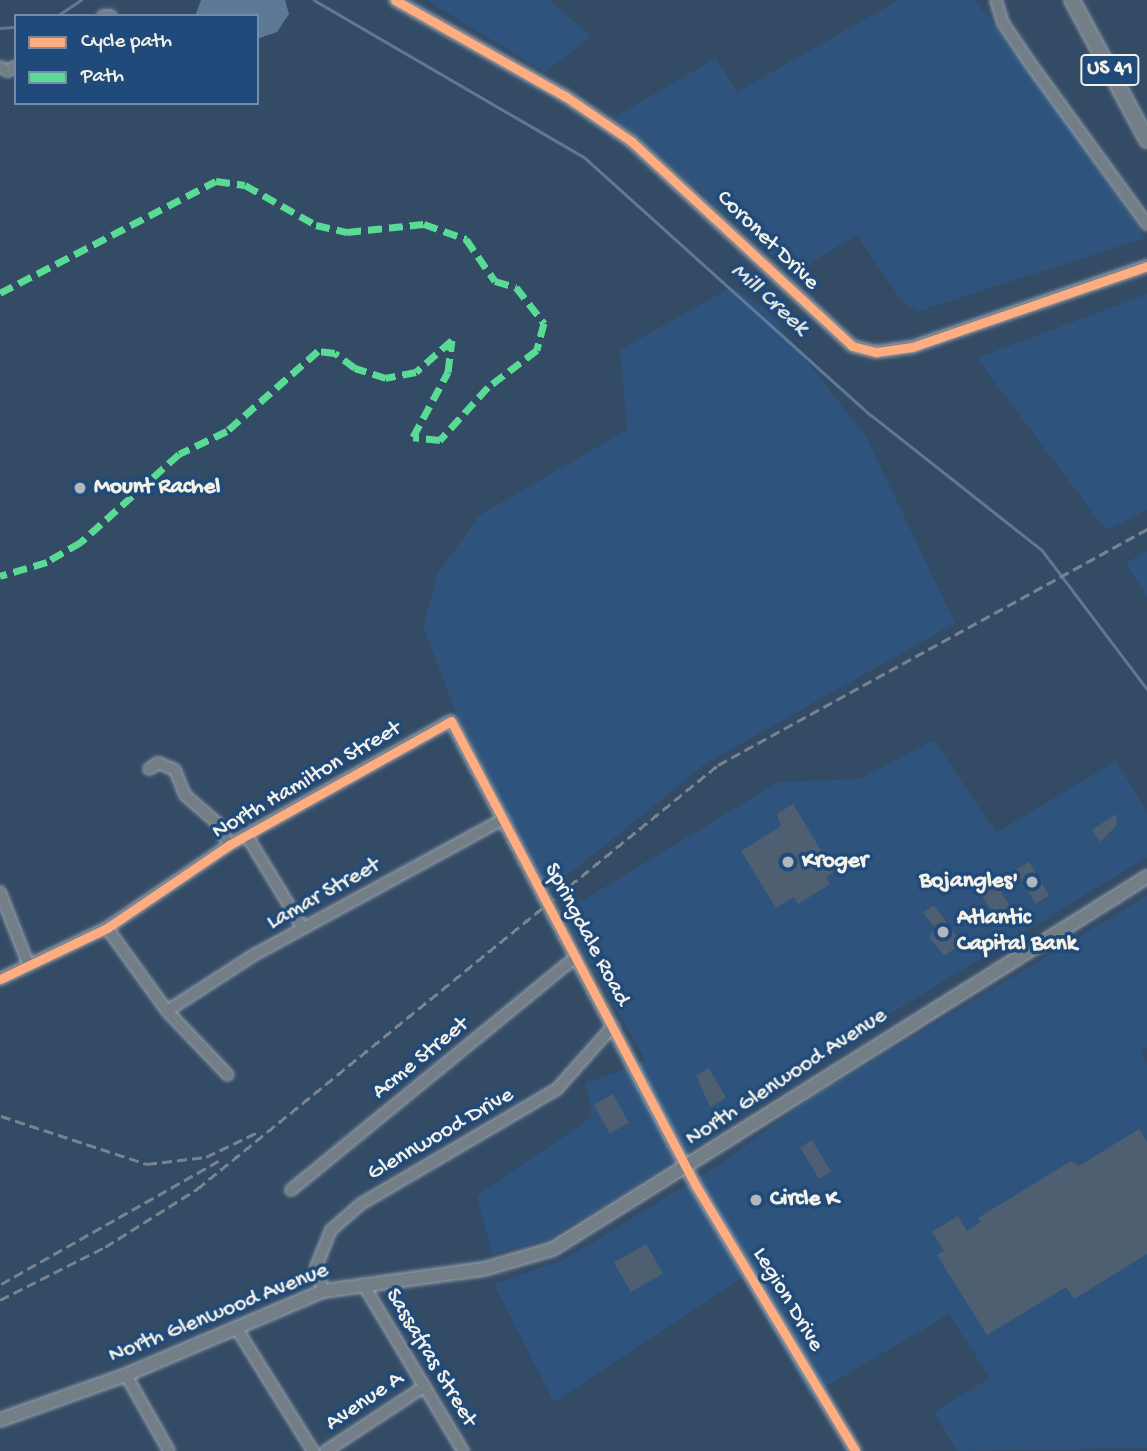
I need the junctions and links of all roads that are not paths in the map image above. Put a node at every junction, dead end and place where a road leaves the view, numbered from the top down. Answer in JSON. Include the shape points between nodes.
{"nodes":[{"id":1,"x":395,"y":0,"type":"edge"},
{"id":2,"x":996,"y":0,"type":"edge"},
{"id":3,"x":1072,"y":0,"type":"edge"},
{"id":4,"x":1147,"y":140,"type":"edge"},
{"id":5,"x":1147,"y":223,"type":"edge"},
{"id":6,"x":1147,"y":266,"type":"edge"},
{"id":7,"x":451,"y":721,"type":"joint"},
{"id":8,"x":149,"y":769,"type":"dead end"},
{"id":9,"x":503,"y":819,"type":"junction"},
{"id":10,"x":247,"y":836,"type":"junction"},
{"id":11,"x":229,"y":845,"type":"junction"},
{"id":12,"x":1147,"y":877,"type":"edge"},
{"id":13,"x":0,"y":892,"type":"edge"},
{"id":14,"x":107,"y":928,"type":"junction"},
{"id":15,"x":303,"y":928,"type":"junction"},
{"id":16,"x":574,"y":958,"type":"junction"},
{"id":17,"x":28,"y":963,"type":"junction"},
{"id":18,"x":0,"y":979,"type":"edge"},
{"id":19,"x":167,"y":1011,"type":"junction"},
{"id":20,"x":613,"y":1026,"type":"junction"},
{"id":21,"x":228,"y":1075,"type":"dead end"},
{"id":22,"x":690,"y":1167,"type":"junction"},
{"id":23,"x":291,"y":1190,"type":"dead end"},
{"id":24,"x":363,"y":1284,"type":"junction"},
{"id":25,"x":323,"y":1291,"type":"junction"},
{"id":26,"x":236,"y":1329,"type":"junction"},
{"id":27,"x":126,"y":1375,"type":"junction"},
{"id":28,"x":425,"y":1386,"type":"junction"},
{"id":29,"x":0,"y":1420,"type":"edge"},
{"id":30,"x":169,"y":1451,"type":"edge"},
{"id":31,"x":313,"y":1451,"type":"edge"},
{"id":32,"x":326,"y":1451,"type":"edge"},
{"id":33,"x":463,"y":1451,"type":"edge"},
{"id":34,"x":855,"y":1451,"type":"edge"}],
"edges":[{"from":1,"to":6,"type":"street","name":"Coronet Drive","via":[[565,96],[631,141],[839,337],[859,348],[876,352],[912,347]]},
{"from":2,"to":5,"type":"street","via":[[1003,23],[1030,63]]},
{"from":3,"to":4,"type":"highway","number":"US 41"},
{"from":7,"to":9,"type":"street","name":"Springdale Road"},
{"from":7,"to":10,"type":"street","name":"North Hamilton Street"},
{"from":8,"to":11,"type":"street","via":[[158,764],[175,770],[185,795],[217,823]]},
{"from":9,"to":15,"type":"street","name":"Lamar Street"},
{"from":9,"to":16,"type":"street","name":"Springdale Road"},
{"from":10,"to":11,"type":"street","name":"North Hamilton Street"},
{"from":10,"to":15,"type":"street"},
{"from":11,"to":14,"type":"street","name":"North Hamilton Street"},
{"from":12,"to":22,"type":"main road","name":"North Glenwood Avenue","via":[[803,1088]]},
{"from":13,"to":17,"type":"street"},
{"from":14,"to":17,"type":"street","name":"North Hamilton Street"},
{"from":14,"to":19,"type":"street"},
{"from":15,"to":19,"type":"street","name":"Lamar Street"},
{"from":16,"to":20,"type":"street","name":"Springdale Road"},
{"from":16,"to":23,"type":"street","name":"Acme Street"},
{"from":17,"to":18,"type":"street","name":"North Hamilton Street"},
{"from":19,"to":21,"type":"street"},
{"from":20,"to":22,"type":"street","name":"Springdale Road"},
{"from":20,"to":25,"type":"street","name":"Glennwood Drive","via":[[556,1089],[361,1204],[331,1230],[316,1267]]},
{"from":22,"to":24,"type":"main road","name":"North Glenwood Avenue","via":[[542,1253],[484,1269]]},
{"from":22,"to":34,"type":"street","name":"Legion Drive"},
{"from":24,"to":25,"type":"main road","name":"North Glenwood Avenue"},
{"from":24,"to":28,"type":"street","name":"Sassafras Street"},
{"from":25,"to":26,"type":"main road","name":"North Glenwood Avenue"},
{"from":26,"to":27,"type":"main road","name":"North Glenwood Avenue"},
{"from":26,"to":31,"type":"street"},
{"from":27,"to":29,"type":"main road","name":"North Glenwood Avenue"},
{"from":27,"to":30,"type":"street"},
{"from":28,"to":32,"type":"street","name":"Avenue A"},
{"from":28,"to":33,"type":"street","name":"Sassafras Street"}]}
